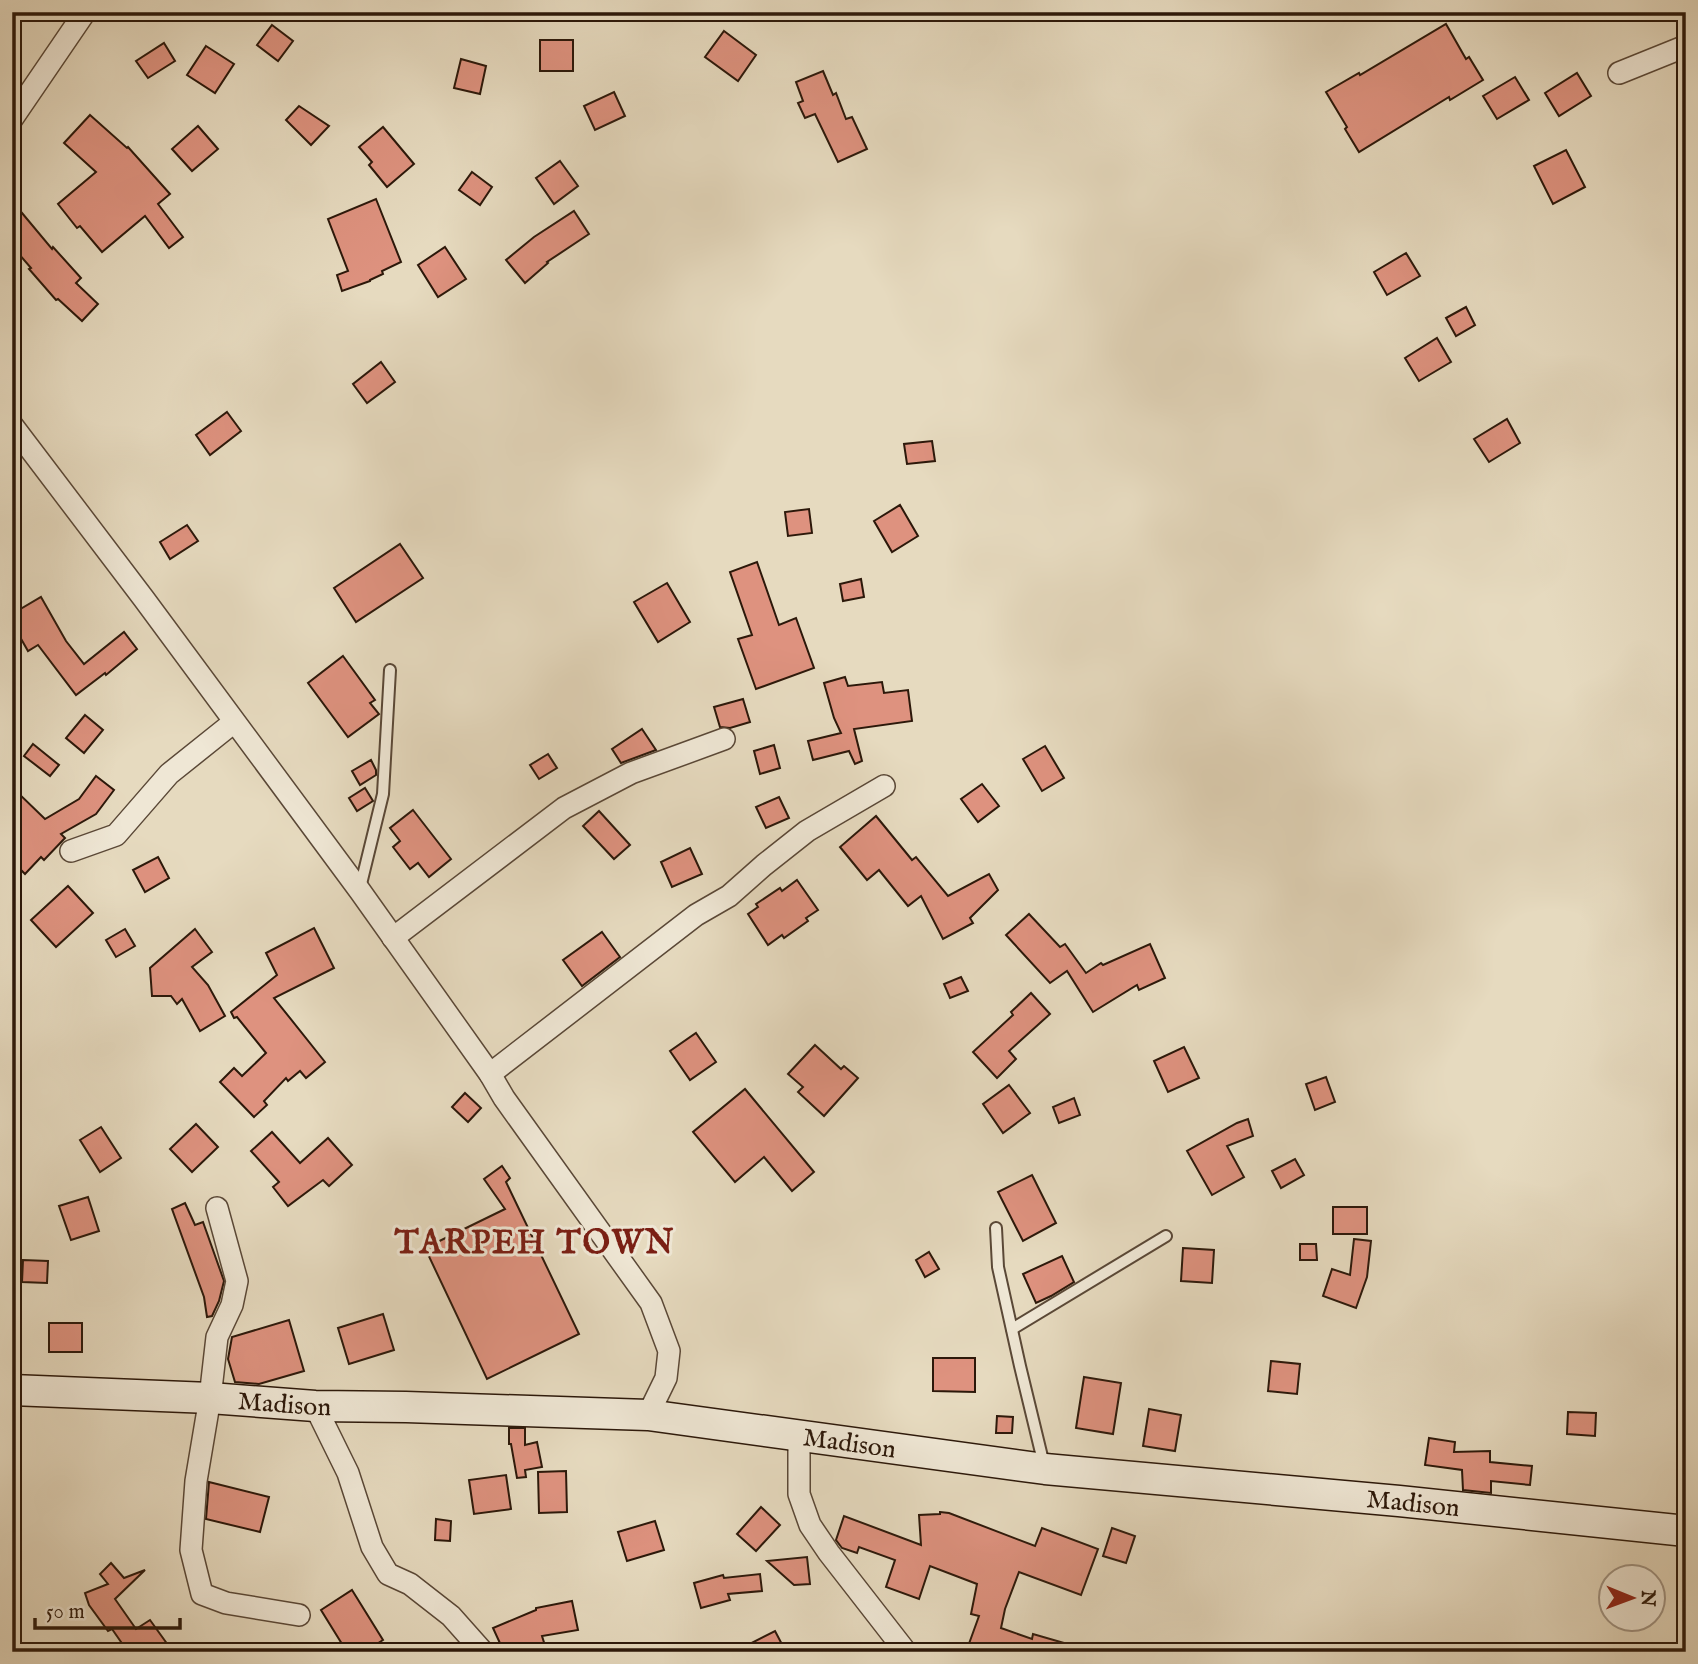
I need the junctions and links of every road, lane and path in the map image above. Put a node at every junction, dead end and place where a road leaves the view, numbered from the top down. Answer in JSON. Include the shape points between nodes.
{"nodes":[{"id":1,"x":85,"y":12,"type":"edge"},
{"id":2,"x":1686,"y":46,"type":"edge"},
{"id":3,"x":1619,"y":73,"type":"dead end"},
{"id":4,"x":12,"y":119,"type":"edge"},
{"id":5,"x":12,"y":425,"type":"edge"},
{"id":6,"x":390,"y":670,"type":"dead end"},
{"id":7,"x":234,"y":722,"type":"junction"},
{"id":8,"x":724,"y":739,"type":"dead end"},
{"id":9,"x":884,"y":786,"type":"dead end"},
{"id":10,"x":71,"y":851,"type":"dead end"},
{"id":11,"x":360,"y":891,"type":"junction"},
{"id":12,"x":393,"y":938,"type":"junction"},
{"id":13,"x":489,"y":1074,"type":"junction"},
{"id":14,"x":217,"y":1208,"type":"dead end"},
{"id":15,"x":996,"y":1228,"type":"dead end"},
{"id":16,"x":1166,"y":1236,"type":"dead end"},
{"id":17,"x":1012,"y":1329,"type":"junction"},
{"id":18,"x":12,"y":1390,"type":"edge"},
{"id":19,"x":210,"y":1398,"type":"junction"},
{"id":20,"x":314,"y":1406,"type":"junction"},
{"id":21,"x":648,"y":1416,"type":"junction"},
{"id":22,"x":799,"y":1436,"type":"junction"},
{"id":23,"x":1045,"y":1469,"type":"junction"},
{"id":24,"x":1686,"y":1531,"type":"edge"},
{"id":25,"x":299,"y":1615,"type":"dead end"},
{"id":26,"x":483,"y":1652,"type":"edge"},
{"id":27,"x":906,"y":1652,"type":"edge"}],
"edges":[{"from":1,"to":4,"type":"street"},
{"from":2,"to":3,"type":"street"},
{"from":5,"to":7,"type":"street"},
{"from":6,"to":11,"type":"lane","via":[[383,794]]},
{"from":7,"to":10,"type":"street","via":[[169,774],[116,835]]},
{"from":7,"to":11,"type":"street"},
{"from":8,"to":12,"type":"street","via":[[631,773],[564,808]]},
{"from":9,"to":13,"type":"street","via":[[807,831],[730,896],[696,915]]},
{"from":11,"to":12,"type":"street"},
{"from":12,"to":13,"type":"street"},
{"from":13,"to":21,"type":"street","via":[[652,1303],[669,1351],[666,1378]]},
{"from":14,"to":19,"type":"street","via":[[237,1281],[218,1337]]},
{"from":15,"to":17,"type":"lane","via":[[998,1267]]},
{"from":16,"to":17,"type":"lane"},
{"from":17,"to":23,"type":"lane"},
{"from":18,"to":19,"type":"street","name":"Madison"},
{"from":19,"to":20,"type":"street","name":"Madison"},
{"from":19,"to":25,"type":"street","via":[[196,1481],[191,1550],[202,1594]]},
{"from":20,"to":21,"type":"street","name":"Madison"},
{"from":20,"to":26,"type":"street","via":[[348,1473],[372,1547],[388,1574],[410,1584],[451,1616]]},
{"from":21,"to":22,"type":"street","name":"Madison"},
{"from":22,"to":23,"type":"street","name":"Madison"},
{"from":22,"to":27,"type":"street","via":[[799,1494],[810,1525]]},
{"from":23,"to":24,"type":"street","name":"Madison"}]}
